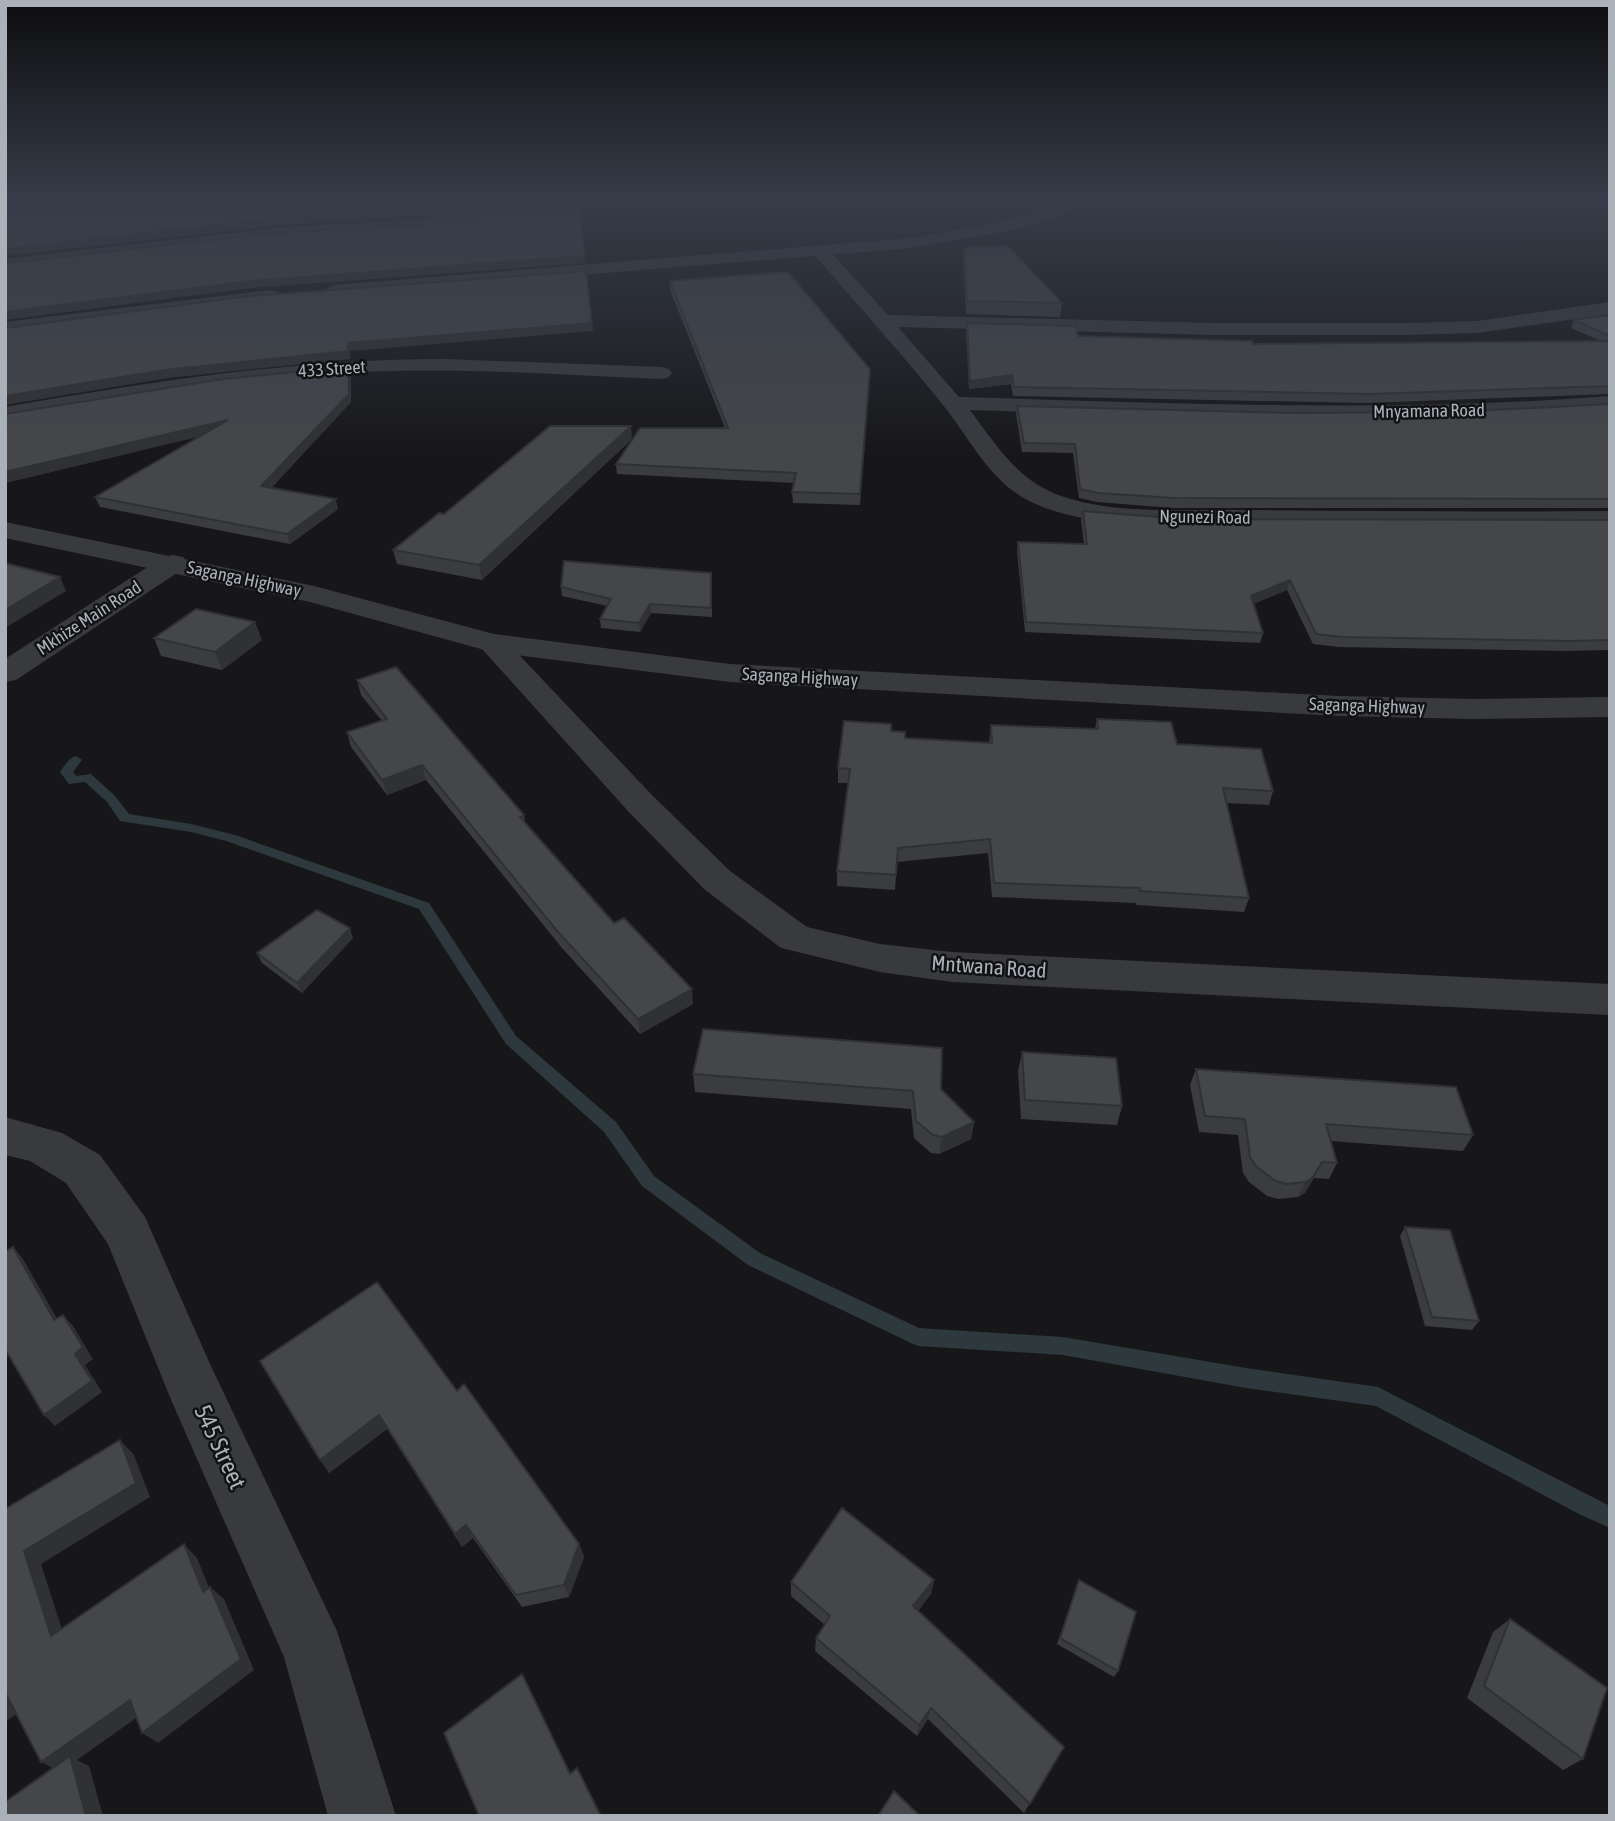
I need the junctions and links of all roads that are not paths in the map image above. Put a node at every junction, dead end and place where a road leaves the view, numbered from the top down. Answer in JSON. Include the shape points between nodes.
{"nodes":[{"id":1,"x":400,"y":285,"type":"edge"},
{"id":2,"x":850,"y":285,"type":"edge"},
{"id":3,"x":321,"y":291,"type":"edge"},
{"id":4,"x":293,"y":293,"type":"edge"},
{"id":5,"x":1610,"y":308,"type":"edge"},
{"id":6,"x":881,"y":321,"type":"junction"},
{"id":7,"x":5,"y":327,"type":"edge"},
{"id":8,"x":662,"y":373,"type":"dead end"},
{"id":9,"x":953,"y":403,"type":"junction"},
{"id":10,"x":1610,"y":403,"type":"edge"},
{"id":11,"x":5,"y":414,"type":"edge"},
{"id":12,"x":1610,"y":519,"type":"edge"},
{"id":13,"x":5,"y":530,"type":"edge"},
{"id":14,"x":173,"y":563,"type":"junction"},
{"id":15,"x":492,"y":643,"type":"junction"},
{"id":16,"x":5,"y":673,"type":"edge"},
{"id":17,"x":1610,"y":707,"type":"edge"},
{"id":18,"x":1610,"y":1000,"type":"edge"},
{"id":19,"x":5,"y":1136,"type":"edge"},
{"id":20,"x":362,"y":1816,"type":"edge"}],
"edges":[{"from":1,"to":3,"type":"street"},
{"from":2,"to":6,"type":"street","name":"Ngunezi Road"},
{"from":4,"to":7,"type":"street"},
{"from":5,"to":6,"type":"street","via":[[1476,327],[1406,329]]},
{"from":6,"to":9,"type":"street","name":"Ngunezi Road"},
{"from":8,"to":11,"type":"street","name":"433 Street","via":[[411,365],[336,368],[197,383]]},
{"from":9,"to":10,"type":"street","name":"Mnyamana Road","via":[[1324,413]]},
{"from":9,"to":12,"type":"street","name":"Ngunezi Road","via":[[1019,483],[1063,504],[1097,512],[1260,519]]},
{"from":13,"to":14,"type":"street","name":"Saganga Highway"},
{"from":14,"to":15,"type":"street","name":"Saganga Highway","via":[[314,594]]},
{"from":14,"to":16,"type":"street","name":"Mkhize Main Road"},
{"from":15,"to":17,"type":"street","name":"Saganga Highway","via":[[730,673],[1339,705]]},
{"from":15,"to":18,"type":"street","name":"Mntwana Road","via":[[717,880],[796,939],[952,967]]},
{"from":19,"to":20,"type":"street","name":"545 Street","via":[[46,1147],[83,1169],[128,1232],[315,1653]]}]}
